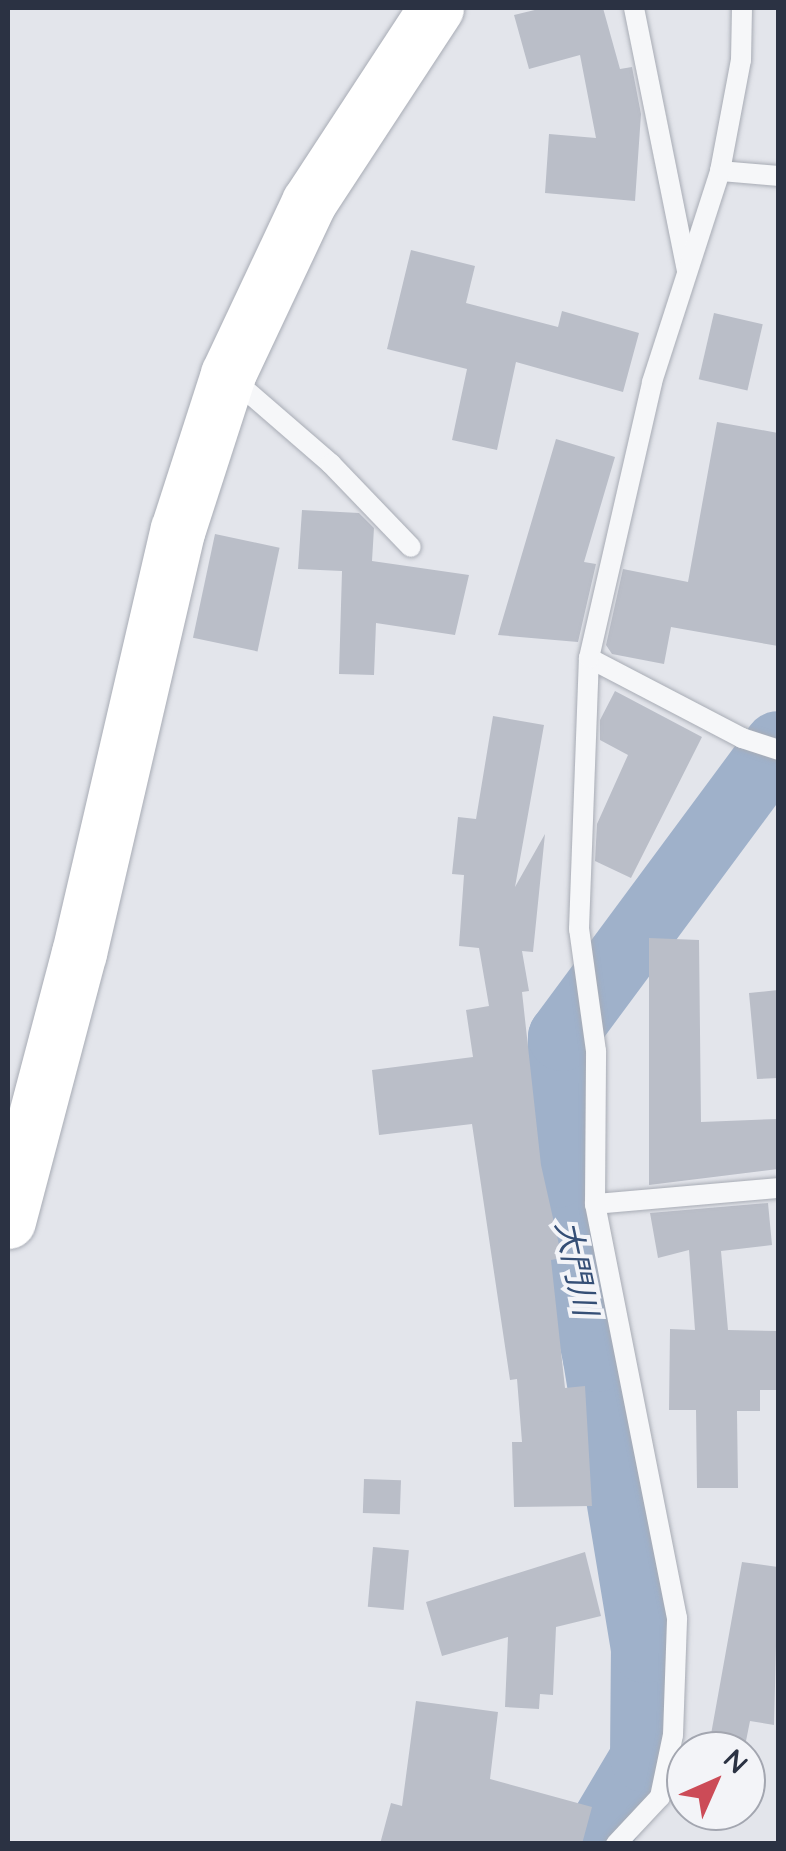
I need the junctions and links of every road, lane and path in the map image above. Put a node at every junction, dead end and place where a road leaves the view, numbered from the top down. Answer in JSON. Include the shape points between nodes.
{"nodes":[{"id":1,"x":436,"y":8,"type":"edge"},
{"id":2,"x":634,"y":8,"type":"edge"},
{"id":3,"x":742,"y":8,"type":"edge"},
{"id":4,"x":720,"y":171,"type":"junction"},
{"id":5,"x":778,"y":176,"type":"edge"},
{"id":6,"x":687,"y":271,"type":"junction"},
{"id":7,"x":228,"y":374,"type":"junction"},
{"id":8,"x":411,"y":547,"type":"dead end"},
{"id":9,"x":589,"y":658,"type":"junction"},
{"id":10,"x":778,"y":750,"type":"edge"},
{"id":11,"x":778,"y":1188,"type":"edge"},
{"id":12,"x":595,"y":1204,"type":"junction"},
{"id":13,"x":8,"y":1220,"type":"edge"},
{"id":14,"x":616,"y":1844,"type":"edge"}],
"edges":[{"from":1,"to":7,"type":"street","via":[[309,202]]},
{"from":2,"to":6,"type":"lane"},
{"from":3,"to":4,"type":"lane","via":[[741,60]]},
{"from":4,"to":5,"type":"lane"},
{"from":4,"to":6,"type":"lane"},
{"from":6,"to":9,"type":"lane","via":[[621,498]]},
{"from":7,"to":8,"type":"lane","via":[[331,464]]},
{"from":7,"to":13,"type":"street","via":[[178,529],[79,953]]},
{"from":9,"to":10,"type":"lane"},
{"from":9,"to":12,"type":"lane","via":[[578,846],[582,956],[596,1051]]},
{"from":11,"to":12,"type":"lane"},
{"from":12,"to":14,"type":"lane","via":[[677,1618],[673,1735],[660,1797]]}]}
